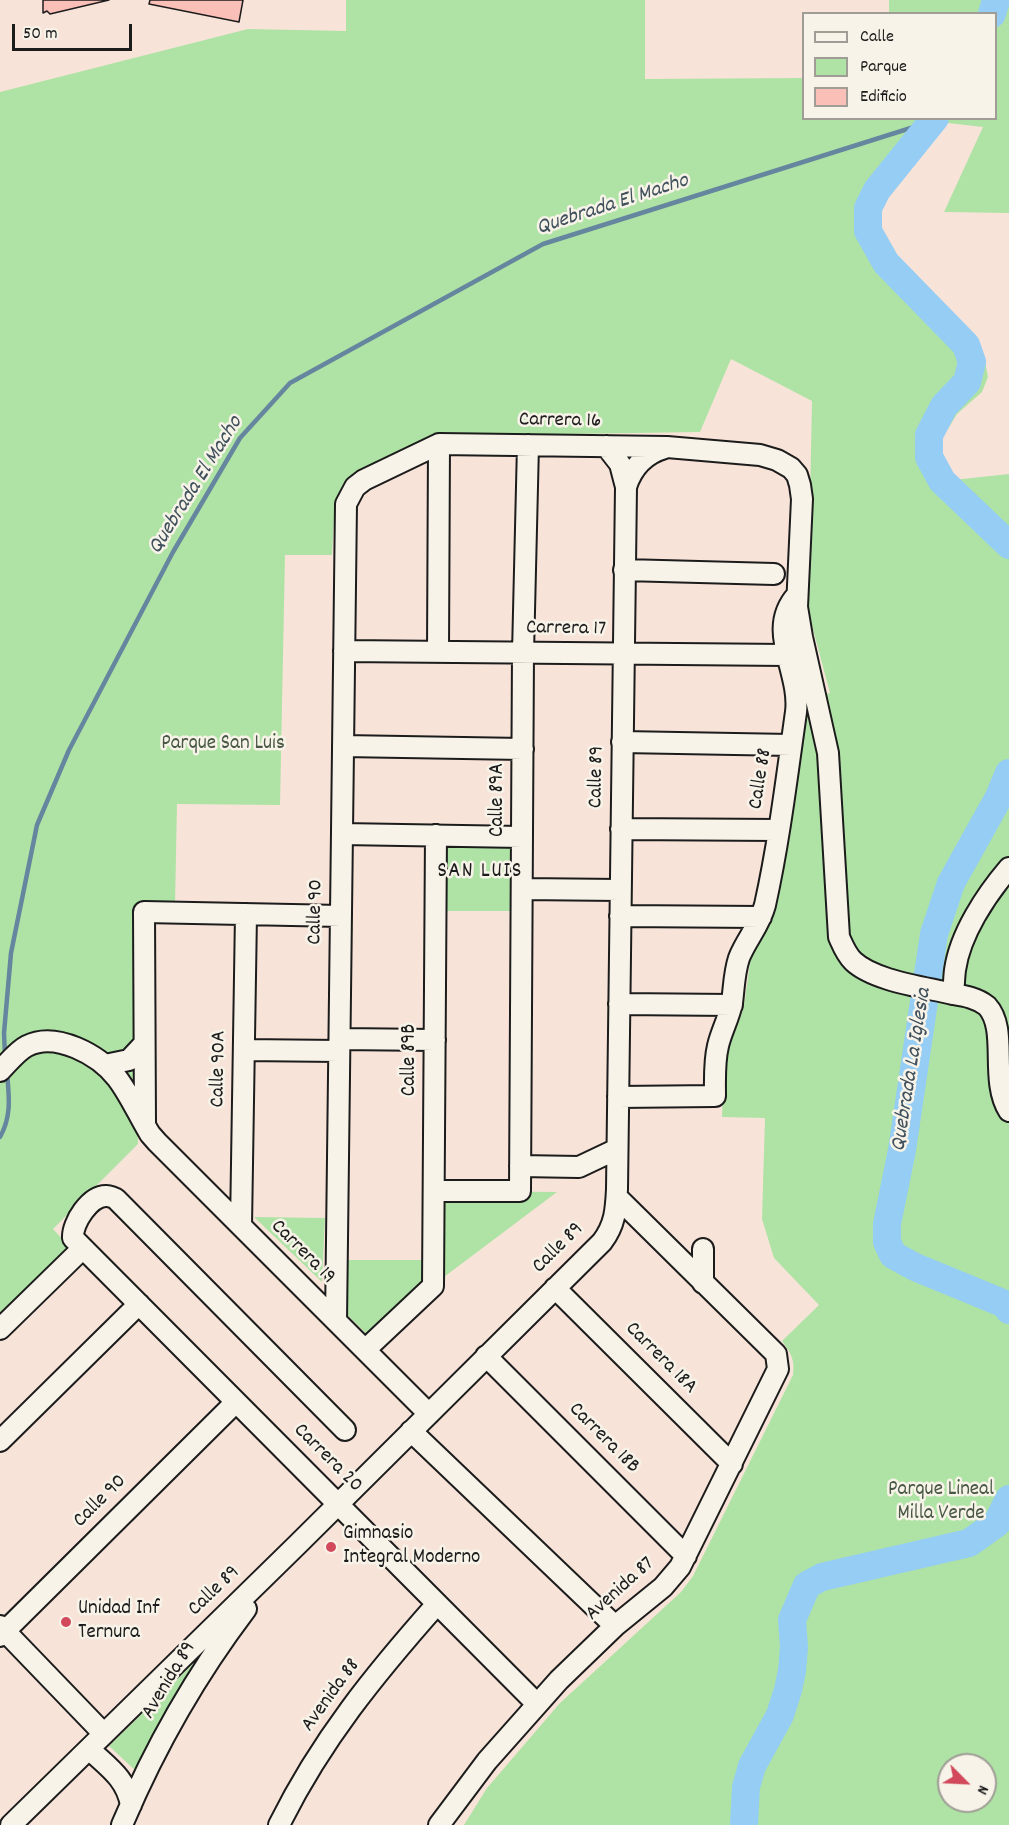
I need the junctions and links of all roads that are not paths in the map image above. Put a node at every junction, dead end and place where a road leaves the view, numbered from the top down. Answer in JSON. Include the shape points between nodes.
{"nodes":[{"id":1,"x":439,"y":444,"type":"junction"},
{"id":2,"x":528,"y":445,"type":"junction"},
{"id":3,"x":606,"y":446,"type":"junction"},
{"id":4,"x":667,"y":447,"type":"junction"},
{"id":5,"x":790,"y":468,"type":"joint"},
{"id":6,"x":626,"y":487,"type":"junction"},
{"id":7,"x":346,"y":504,"type":"joint"},
{"id":8,"x":624,"y":570,"type":"junction"},
{"id":9,"x":774,"y":574,"type":"dead end"},
{"id":10,"x":797,"y":595,"type":"junction"},
{"id":11,"x":344,"y":651,"type":"junction"},
{"id":12,"x":438,"y":652,"type":"junction"},
{"id":13,"x":524,"y":653,"type":"junction"},
{"id":14,"x":623,"y":654,"type":"junction"},
{"id":15,"x":787,"y":655,"type":"junction"},
{"id":16,"x":622,"y":742,"type":"junction"},
{"id":17,"x":791,"y":745,"type":"junction"},
{"id":18,"x":343,"y":746,"type":"junction"},
{"id":19,"x":523,"y":749,"type":"junction"},
{"id":20,"x":621,"y":829,"type":"junction"},
{"id":21,"x":778,"y":830,"type":"junction"},
{"id":22,"x":342,"y":834,"type":"junction"},
{"id":23,"x":436,"y":835,"type":"junction"},
{"id":24,"x":522,"y":837,"type":"junction"},
{"id":25,"x":1009,"y":868,"type":"edge"},
{"id":26,"x":522,"y":889,"type":"junction"},
{"id":27,"x":620,"y":890,"type":"junction"},
{"id":28,"x":246,"y":914,"type":"junction"},
{"id":29,"x":341,"y":916,"type":"junction"},
{"id":30,"x":620,"y":916,"type":"junction"},
{"id":31,"x":761,"y":917,"type":"junction"},
{"id":32,"x":946,"y":992,"type":"junction"},
{"id":33,"x":619,"y":1004,"type":"junction"},
{"id":34,"x":732,"y":1005,"type":"junction"},
{"id":35,"x":435,"y":1040,"type":"junction"},
{"id":36,"x":144,"y":1044,"type":"junction"},
{"id":37,"x":339,"y":1045,"type":"junction"},
{"id":38,"x":244,"y":1050,"type":"junction"},
{"id":39,"x":105,"y":1065,"type":"junction"},
{"id":40,"x":0,"y":1071,"type":"edge"},
{"id":41,"x":618,"y":1097,"type":"junction"},
{"id":42,"x":1009,"y":1111,"type":"edge"},
{"id":43,"x":145,"y":1125,"type":"junction"},
{"id":44,"x":617,"y":1149,"type":"junction"},
{"id":45,"x":520,"y":1166,"type":"junction"},
{"id":46,"x":434,"y":1191,"type":"junction"},
{"id":47,"x":617,"y":1197,"type":"junction"},
{"id":48,"x":241,"y":1226,"type":"junction"},
{"id":49,"x":83,"y":1248,"type":"junction"},
{"id":50,"x":703,"y":1249,"type":"dead end"},
{"id":51,"x":703,"y":1282,"type":"junction"},
{"id":52,"x":555,"y":1288,"type":"junction"},
{"id":53,"x":139,"y":1304,"type":"junction"},
{"id":54,"x":336,"y":1321,"type":"junction"},
{"id":55,"x":0,"y":1329,"type":"edge"},
{"id":56,"x":365,"y":1350,"type":"junction"},
{"id":57,"x":486,"y":1356,"type":"junction"},
{"id":58,"x":236,"y":1402,"type":"junction"},
{"id":59,"x":429,"y":1414,"type":"junction"},
{"id":60,"x":345,"y":1430,"type":"dead end"},
{"id":61,"x":411,"y":1431,"type":"junction"},
{"id":62,"x":0,"y":1441,"type":"edge"},
{"id":63,"x":732,"y":1464,"type":"junction"},
{"id":64,"x":338,"y":1504,"type":"junction"},
{"id":65,"x":298,"y":1544,"type":"junction"},
{"id":66,"x":686,"y":1556,"type":"junction"},
{"id":67,"x":437,"y":1604,"type":"junction"},
{"id":68,"x":615,"y":1626,"type":"junction"},
{"id":69,"x":2,"y":1631,"type":"edge"},
{"id":70,"x":537,"y":1704,"type":"junction"},
{"id":71,"x":104,"y":1734,"type":"junction"},
{"id":72,"x":89,"y":1749,"type":"junction"},
{"id":73,"x":131,"y":1805,"type":"junction"},
{"id":74,"x":12,"y":1825,"type":"edge"},
{"id":75,"x":122,"y":1825,"type":"edge"},
{"id":76,"x":279,"y":1825,"type":"edge"},
{"id":77,"x":439,"y":1825,"type":"edge"}],
"edges":[{"from":1,"to":2,"type":"street","name":"Carrera 16"},
{"from":1,"to":7,"type":"street","name":"Carrera 16","via":[[364,480],[355,486]]},
{"from":1,"to":12,"type":"street"},
{"from":2,"to":3,"type":"street","name":"Carrera 16"},
{"from":2,"to":13,"type":"street","name":"Calle 89A"},
{"from":3,"to":4,"type":"street","name":"Carrera 16"},
{"from":3,"to":6,"type":"street","name":"Calle 89","via":[[620,464]]},
{"from":4,"to":5,"type":"street","name":"Carrera 16","via":[[760,455]]},
{"from":4,"to":6,"type":"street","name":"Calle 89","via":[[641,461]]},
{"from":5,"to":10,"type":"street","name":"Calle 88","via":[[797,475],[802,499]]},
{"from":6,"to":8,"type":"street","name":"Calle 89"},
{"from":7,"to":11,"type":"street","name":"Calle 90"},
{"from":8,"to":9,"type":"street"},
{"from":8,"to":14,"type":"street","name":"Calle 89"},
{"from":10,"to":15,"type":"street","name":"Calle 88","via":[[784,614]]},
{"from":10,"to":32,"type":"street","via":[[802,637],[828,753],[839,937],[848,955],[863,968]]},
{"from":11,"to":12,"type":"street","name":"Carrera 17"},
{"from":11,"to":18,"type":"street","name":"Calle 90"},
{"from":12,"to":13,"type":"street","name":"Carrera 17"},
{"from":13,"to":14,"type":"street","name":"Carrera 17"},
{"from":13,"to":19,"type":"street","name":"Calle 89A"},
{"from":14,"to":15,"type":"street","name":"Carrera 17"},
{"from":14,"to":16,"type":"street","name":"Calle 89"},
{"from":15,"to":17,"type":"street","name":"Calle 88","via":[[797,694]]},
{"from":16,"to":17,"type":"street"},
{"from":16,"to":20,"type":"street","name":"Calle 89"},
{"from":17,"to":21,"type":"street","name":"Calle 88"},
{"from":18,"to":19,"type":"street"},
{"from":18,"to":22,"type":"street","name":"Calle 90"},
{"from":19,"to":24,"type":"street","name":"Calle 89A"},
{"from":20,"to":21,"type":"street"},
{"from":20,"to":27,"type":"street","name":"Calle 89"},
{"from":21,"to":31,"type":"street","name":"Calle 88"},
{"from":22,"to":23,"type":"street"},
{"from":22,"to":29,"type":"street","name":"Calle 90"},
{"from":23,"to":24,"type":"street"},
{"from":23,"to":35,"type":"street","name":"Calle 89B"},
{"from":24,"to":26,"type":"street","name":"Calle 89A"},
{"from":25,"to":32,"type":"street","via":[[969,929]]},
{"from":26,"to":27,"type":"street"},
{"from":26,"to":45,"type":"street","name":"Calle 89A"},
{"from":27,"to":30,"type":"street","name":"Calle 89"},
{"from":28,"to":29,"type":"street"},
{"from":28,"to":36,"type":"street","via":[[144,912]]},
{"from":28,"to":38,"type":"street","name":"Calle 90A"},
{"from":29,"to":37,"type":"street","name":"Calle 90"},
{"from":30,"to":31,"type":"street"},
{"from":30,"to":33,"type":"street","name":"Calle 89"},
{"from":31,"to":34,"type":"street","name":"Calle 88","via":[[738,962]]},
{"from":32,"to":42,"type":"street","via":[[979,1001],[994,1013],[998,1023],[1001,1096]]},
{"from":33,"to":34,"type":"street"},
{"from":33,"to":41,"type":"street","name":"Calle 89"},
{"from":34,"to":41,"type":"street","name":"Calle 88","via":[[717,1048],[714,1096]]},
{"from":35,"to":37,"type":"street"},
{"from":35,"to":46,"type":"street","name":"Calle 89B"},
{"from":36,"to":39,"type":"street","via":[[129,1060]]},
{"from":36,"to":43,"type":"street"},
{"from":37,"to":38,"type":"street"},
{"from":37,"to":54,"type":"street","name":"Calle 90"},
{"from":38,"to":48,"type":"street","name":"Calle 90A"},
{"from":39,"to":40,"type":"street","via":[[64,1043],[42,1043],[27,1046]]},
{"from":39,"to":43,"type":"street","name":"Carrera 19"},
{"from":41,"to":44,"type":"street","name":"Calle 89"},
{"from":43,"to":48,"type":"street","name":"Carrera 19","via":[[157,1142]]},
{"from":44,"to":45,"type":"street","via":[[579,1167]]},
{"from":44,"to":47,"type":"street","name":"Calle 89"},
{"from":45,"to":46,"type":"street","name":"Calle 89A","via":[[520,1191]]},
{"from":46,"to":56,"type":"street","name":"Calle 89B","via":[[433,1286]]},
{"from":47,"to":51,"type":"street"},
{"from":47,"to":52,"type":"street","name":"Calle 89","via":[[615,1219],[608,1234]]},
{"from":48,"to":54,"type":"street","name":"Carrera 19"},
{"from":49,"to":53,"type":"street","name":"Carrera 20"},
{"from":49,"to":55,"type":"street"},
{"from":49,"to":60,"type":"street","via":[[73,1238],[76,1220],[102,1197],[116,1198]]},
{"from":50,"to":51,"type":"street"},
{"from":51,"to":63,"type":"street","name":"Avenida 87","via":[[776,1354],[775,1378]]},
{"from":52,"to":57,"type":"street","name":"Calle 89"},
{"from":52,"to":63,"type":"street","name":"Carrera 18A"},
{"from":53,"to":58,"type":"street","name":"Carrera 20"},
{"from":53,"to":62,"type":"street"},
{"from":54,"to":56,"type":"street","name":"Carrera 19"},
{"from":56,"to":59,"type":"street","name":"Carrera 19"},
{"from":57,"to":59,"type":"street","name":"Calle 89"},
{"from":57,"to":66,"type":"street","name":"Carrera 18B"},
{"from":58,"to":64,"type":"street","name":"Carrera 20"},
{"from":58,"to":69,"type":"street","name":"Calle 90"},
{"from":59,"to":61,"type":"street","name":"Calle 89"},
{"from":61,"to":64,"type":"street","name":"Calle 89"},
{"from":61,"to":68,"type":"street"},
{"from":63,"to":66,"type":"street","name":"Avenida 87"},
{"from":64,"to":65,"type":"street","name":"Calle 89"},
{"from":64,"to":67,"type":"street","name":"Carrera 20"},
{"from":65,"to":71,"type":"street","name":"Calle 89"},
{"from":65,"to":73,"type":"street","name":"Avenida 89","via":[[240,1616],[205,1668]]},
{"from":66,"to":68,"type":"street","name":"Avenida 87","via":[[663,1587]]},
{"from":67,"to":70,"type":"street","name":"Carrera 20"},
{"from":67,"to":76,"type":"street","name":"Avenida 88","via":[[356,1699]]},
{"from":68,"to":70,"type":"street","name":"Avenida 87"},
{"from":69,"to":71,"type":"street"},
{"from":70,"to":77,"type":"street","name":"Avenida 87"},
{"from":71,"to":72,"type":"street","name":"Calle 89"},
{"from":72,"to":73,"type":"street","via":[[121,1779]]},
{"from":72,"to":74,"type":"street","name":"Calle 89"},
{"from":73,"to":75,"type":"street","name":"Avenida 89"}]}
